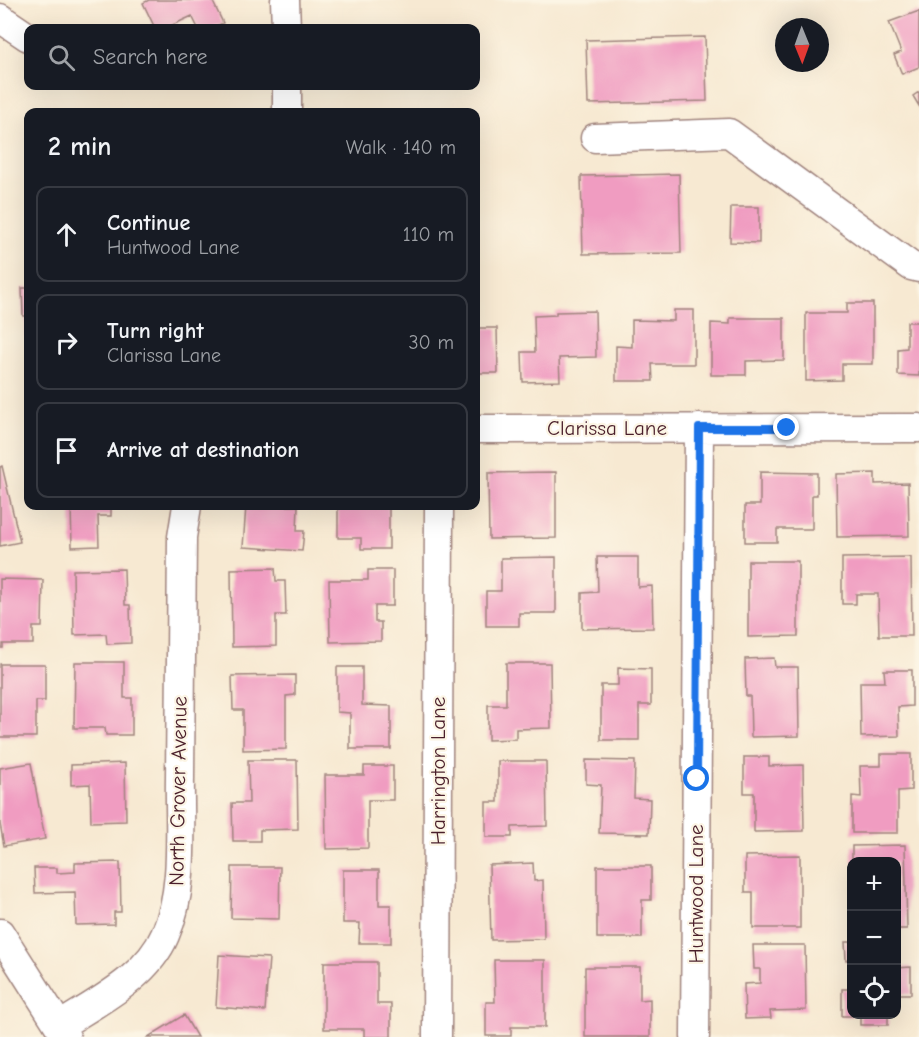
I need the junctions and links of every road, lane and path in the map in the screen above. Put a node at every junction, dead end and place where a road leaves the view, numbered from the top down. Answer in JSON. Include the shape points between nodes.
{"nodes":[{"id":1,"x":285,"y":0,"type":"edge"},
{"id":2,"x":0,"y":18,"type":"edge"},
{"id":3,"x":286,"y":24,"type":"edge"},
{"id":4,"x":24,"y":34,"type":"edge"},
{"id":5,"x":287,"y":90,"type":"edge"},
{"id":6,"x":287,"y":108,"type":"edge"},
{"id":7,"x":596,"y":138,"type":"dead end"},
{"id":8,"x":919,"y":268,"type":"edge"},
{"id":9,"x":699,"y":428,"type":"junction"},
{"id":10,"x":919,"y":428,"type":"edge"},
{"id":11,"x":480,"y":429,"type":"edge"},
{"id":12,"x":186,"y":510,"type":"edge"},
{"id":13,"x":439,"y":510,"type":"edge"},
{"id":14,"x":0,"y":933,"type":"edge"},
{"id":15,"x":63,"y":1031,"type":"edge"},
{"id":16,"x":437,"y":1037,"type":"edge"},
{"id":17,"x":695,"y":1037,"type":"edge"}],
"edges":[{"from":1,"to":3,"type":"street"},
{"from":2,"to":4,"type":"street"},
{"from":5,"to":6,"type":"street"},
{"from":7,"to":8,"type":"street","via":[[729,133],[911,266]]},
{"from":9,"to":10,"type":"street","name":"Clarissa Lane"},
{"from":9,"to":11,"type":"street","name":"Clarissa Lane"},
{"from":9,"to":17,"type":"street","name":"Huntwood Lane"},
{"from":12,"to":15,"type":"street","name":"North Grover Avenue","via":[[182,537],[176,903],[165,937],[146,962],[120,988]]},
{"from":13,"to":16,"type":"street","name":"Harrington Lane"},
{"from":14,"to":15,"type":"street"}]}
